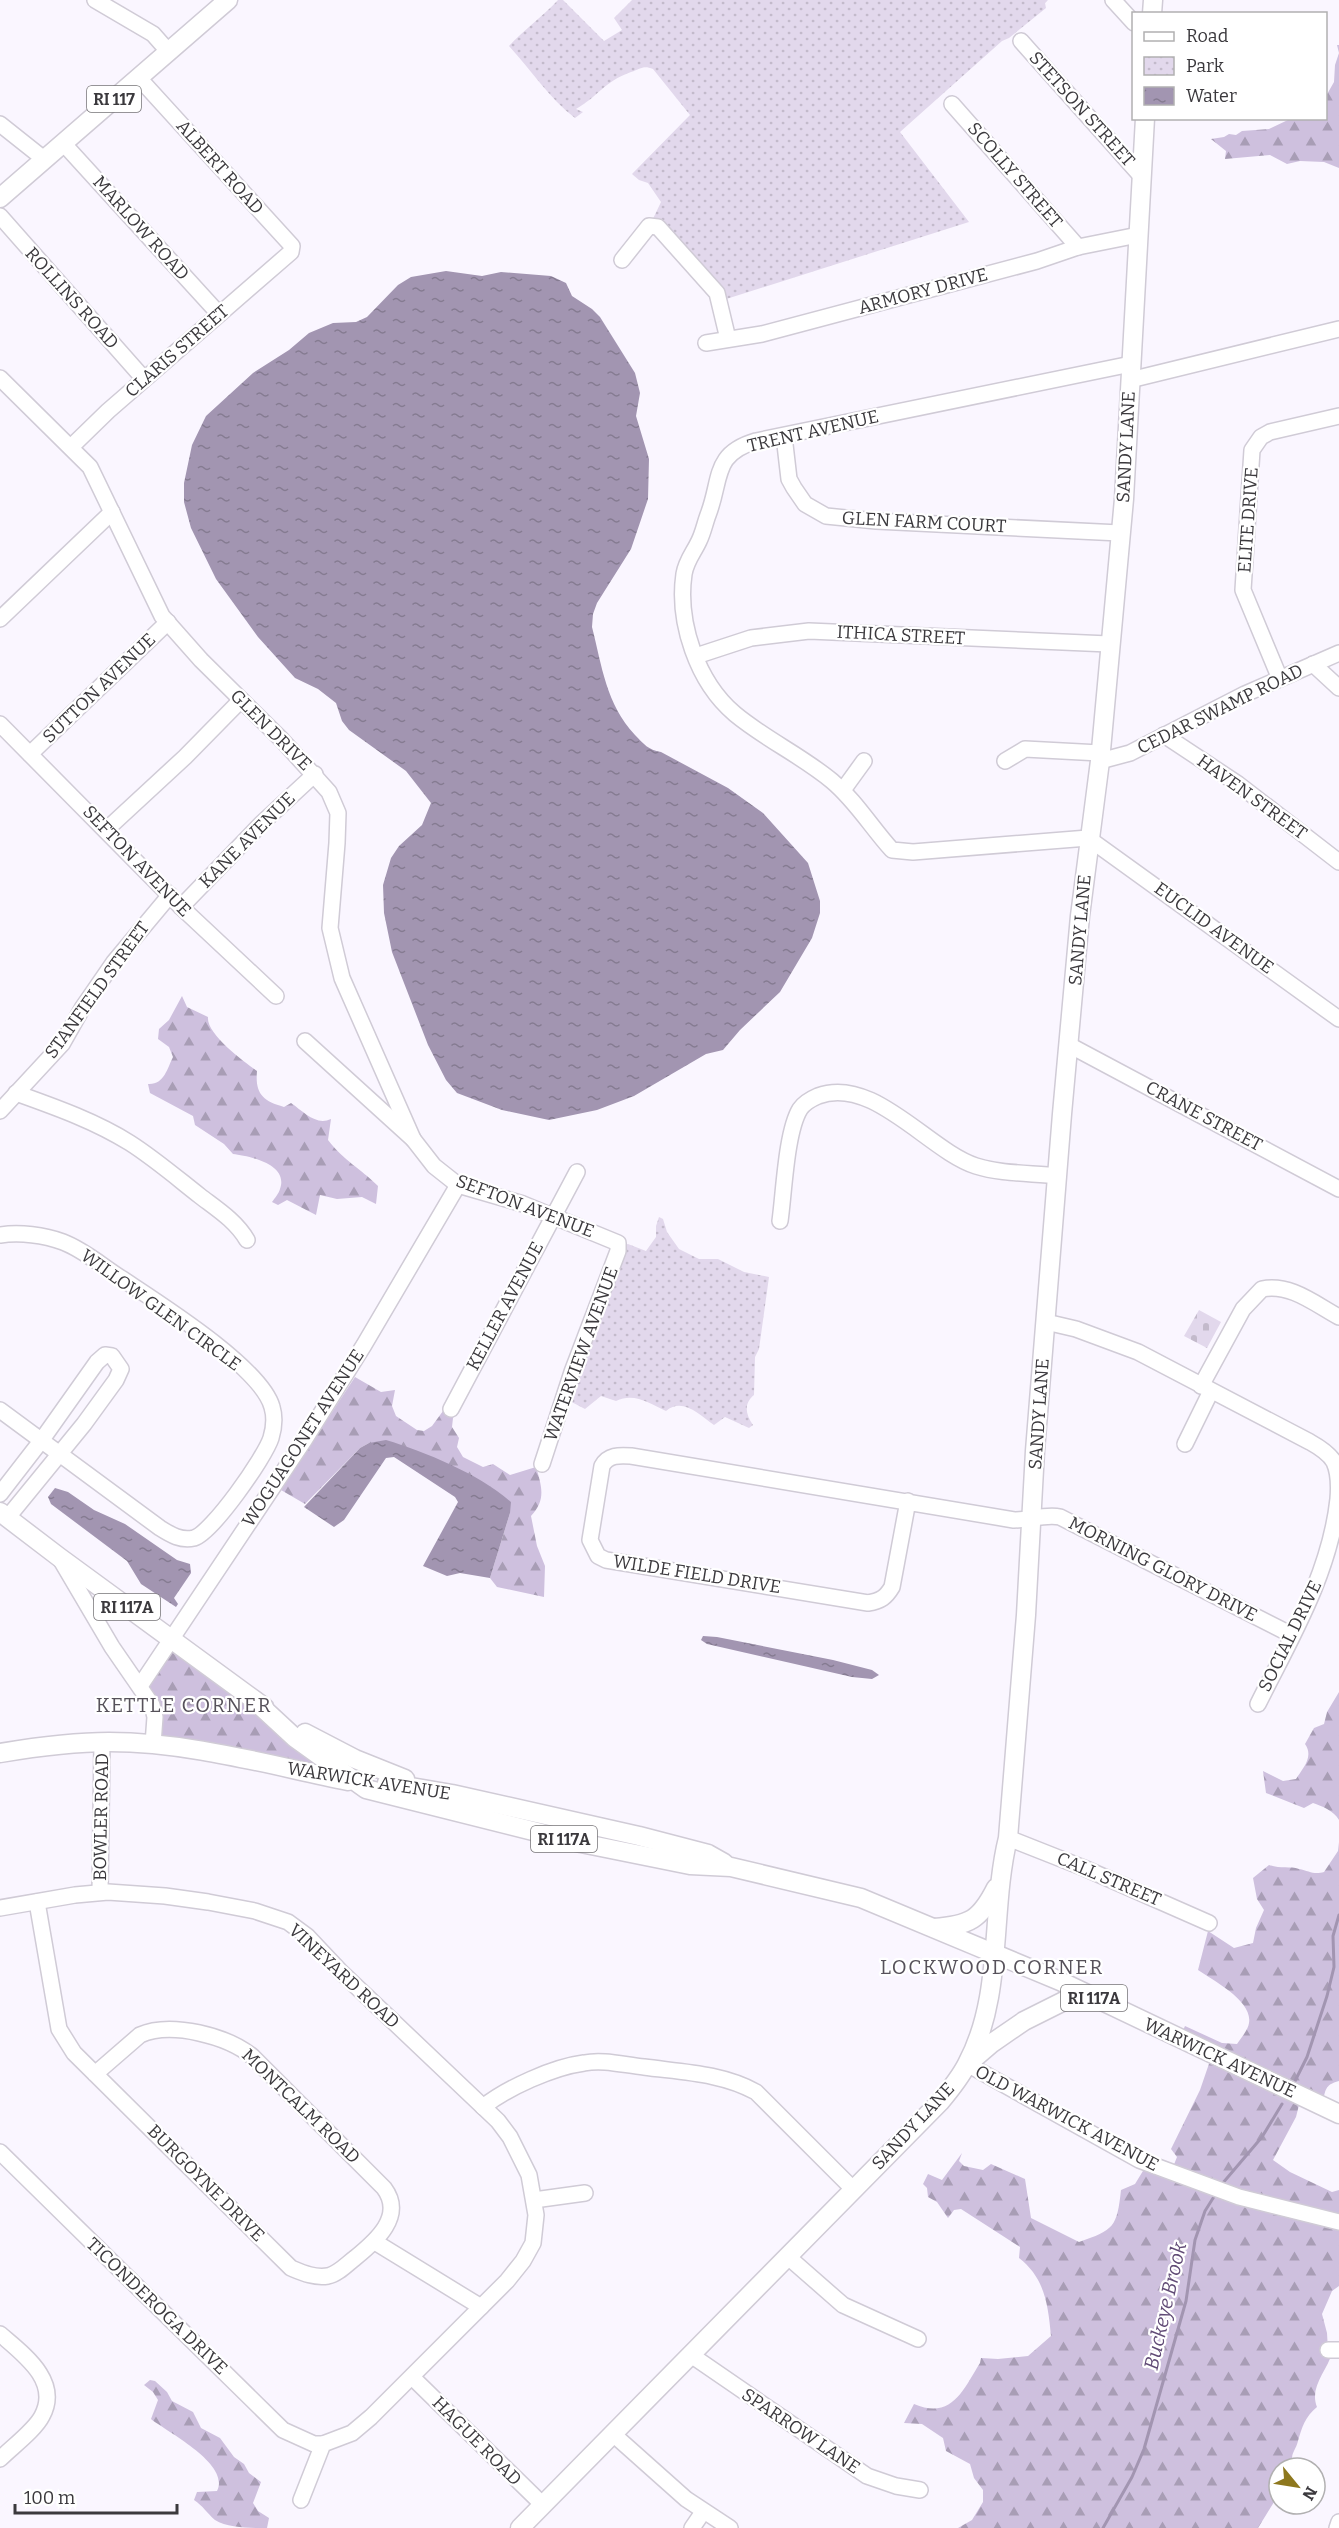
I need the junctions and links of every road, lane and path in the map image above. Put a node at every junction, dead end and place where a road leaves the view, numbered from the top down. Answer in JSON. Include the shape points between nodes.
{"nodes":[{"id":1,"x":95,"y":0,"type":"edge"},
{"id":2,"x":228,"y":0,"type":"edge"},
{"id":3,"x":1113,"y":0,"type":"edge"},
{"id":4,"x":1132,"y":21,"type":"edge"},
{"id":5,"x":1021,"y":41,"type":"dead end"},
{"id":6,"x":168,"y":51,"type":"junction"},
{"id":7,"x":138,"y":77,"type":"junction"},
{"id":8,"x":952,"y":104,"type":"dead end"},
{"id":9,"x":1146,"y":120,"type":"edge"},
{"id":10,"x":0,"y":124,"type":"edge"},
{"id":11,"x":63,"y":142,"type":"junction"},
{"id":12,"x":44,"y":159,"type":"junction"},
{"id":13,"x":1142,"y":177,"type":"junction"},
{"id":14,"x":0,"y":198,"type":"edge"},
{"id":15,"x":0,"y":216,"type":"edge"},
{"id":16,"x":1138,"y":235,"type":"junction"},
{"id":17,"x":1078,"y":246,"type":"junction"},
{"id":18,"x":285,"y":259,"type":"joint"},
{"id":19,"x":622,"y":260,"type":"dead end"},
{"id":20,"x":219,"y":314,"type":"junction"},
{"id":21,"x":1339,"y":329,"type":"edge"},
{"id":22,"x":728,"y":339,"type":"junction"},
{"id":23,"x":706,"y":343,"type":"dead end"},
{"id":24,"x":1131,"y":372,"type":"junction"},
{"id":25,"x":0,"y":378,"type":"edge"},
{"id":26,"x":144,"y":379,"type":"junction"},
{"id":27,"x":1339,"y":416,"type":"edge"},
{"id":28,"x":784,"y":435,"type":"junction"},
{"id":29,"x":71,"y":447,"type":"junction"},
{"id":30,"x":112,"y":512,"type":"junction"},
{"id":31,"x":1120,"y":533,"type":"junction"},
{"id":32,"x":0,"y":620,"type":"edge"},
{"id":33,"x":168,"y":622,"type":"junction"},
{"id":34,"x":1109,"y":644,"type":"junction"},
{"id":35,"x":1339,"y":653,"type":"edge"},
{"id":36,"x":696,"y":656,"type":"junction"},
{"id":37,"x":1312,"y":664,"type":"junction"},
{"id":38,"x":1280,"y":679,"type":"junction"},
{"id":39,"x":1339,"y":688,"type":"edge"},
{"id":40,"x":241,"y":700,"type":"junction"},
{"id":41,"x":0,"y":724,"type":"edge"},
{"id":42,"x":1164,"y":735,"type":"junction"},
{"id":43,"x":30,"y":754,"type":"junction"},
{"id":44,"x":1100,"y":757,"type":"junction"},
{"id":45,"x":864,"y":761,"type":"dead end"},
{"id":46,"x":1005,"y":762,"type":"dead end"},
{"id":47,"x":315,"y":774,"type":"junction"},
{"id":48,"x":843,"y":790,"type":"junction"},
{"id":49,"x":106,"y":830,"type":"junction"},
{"id":50,"x":1088,"y":838,"type":"junction"},
{"id":51,"x":1339,"y":862,"type":"edge"},
{"id":52,"x":170,"y":895,"type":"junction"},
{"id":53,"x":181,"y":907,"type":"junction"},
{"id":54,"x":276,"y":996,"type":"dead end"},
{"id":55,"x":1339,"y":1019,"type":"edge"},
{"id":56,"x":305,"y":1041,"type":"dead end"},
{"id":57,"x":1069,"y":1045,"type":"junction"},
{"id":58,"x":16,"y":1093,"type":"junction"},
{"id":59,"x":0,"y":1111,"type":"edge"},
{"id":60,"x":413,"y":1139,"type":"junction"},
{"id":61,"x":577,"y":1172,"type":"dead end"},
{"id":62,"x":1058,"y":1176,"type":"junction"},
{"id":63,"x":458,"y":1185,"type":"junction"},
{"id":64,"x":1339,"y":1189,"type":"edge"},
{"id":65,"x":552,"y":1215,"type":"junction"},
{"id":66,"x":780,"y":1221,"type":"dead end"},
{"id":67,"x":0,"y":1235,"type":"edge"},
{"id":68,"x":247,"y":1240,"type":"dead end"},
{"id":69,"x":618,"y":1243,"type":"joint"},
{"id":70,"x":1339,"y":1317,"type":"edge"},
{"id":71,"x":1046,"y":1322,"type":"junction"},
{"id":72,"x":1206,"y":1388,"type":"junction"},
{"id":73,"x":62,"y":1409,"type":"junction"},
{"id":74,"x":450,"y":1409,"type":"dead end"},
{"id":75,"x":0,"y":1410,"type":"edge"},
{"id":76,"x":84,"y":1424,"type":"junction"},
{"id":77,"x":41,"y":1442,"type":"junction"},
{"id":78,"x":1185,"y":1444,"type":"dead end"},
{"id":79,"x":59,"y":1453,"type":"junction"},
{"id":80,"x":542,"y":1464,"type":"dead end"},
{"id":81,"x":0,"y":1494,"type":"edge"},
{"id":82,"x":908,"y":1501,"type":"junction"},
{"id":83,"x":4,"y":1514,"type":"edge"},
{"id":84,"x":1031,"y":1520,"type":"junction"},
{"id":85,"x":58,"y":1557,"type":"junction"},
{"id":86,"x":1292,"y":1635,"type":"junction"},
{"id":87,"x":170,"y":1639,"type":"junction"},
{"id":88,"x":140,"y":1686,"type":"junction"},
{"id":89,"x":254,"y":1700,"type":"junction"},
{"id":90,"x":1258,"y":1704,"type":"dead end"},
{"id":91,"x":102,"y":1742,"type":"junction"},
{"id":92,"x":153,"y":1744,"type":"junction"},
{"id":93,"x":0,"y":1753,"type":"edge"},
{"id":94,"x":360,"y":1785,"type":"junction"},
{"id":95,"x":446,"y":1793,"type":"junction"},
{"id":96,"x":1008,"y":1838,"type":"junction"},
{"id":97,"x":730,"y":1867,"type":"junction"},
{"id":98,"x":1000,"y":1881,"type":"junction"},
{"id":99,"x":100,"y":1892,"type":"junction"},
{"id":100,"x":37,"y":1902,"type":"junction"},
{"id":101,"x":0,"y":1908,"type":"edge"},
{"id":102,"x":1209,"y":1923,"type":"dead end"},
{"id":103,"x":934,"y":1928,"type":"junction"},
{"id":104,"x":993,"y":1955,"type":"junction"},
{"id":105,"x":1082,"y":1992,"type":"junction"},
{"id":106,"x":967,"y":2064,"type":"junction"},
{"id":107,"x":95,"y":2074,"type":"junction"},
{"id":108,"x":483,"y":2107,"type":"junction"},
{"id":109,"x":1339,"y":2114,"type":"edge"},
{"id":110,"x":0,"y":2152,"type":"edge"},
{"id":111,"x":853,"y":2189,"type":"junction"},
{"id":112,"x":585,"y":2193,"type":"dead end"},
{"id":113,"x":534,"y":2199,"type":"junction"},
{"id":114,"x":1339,"y":2222,"type":"edge"},
{"id":115,"x":375,"y":2242,"type":"junction"},
{"id":116,"x":787,"y":2256,"type":"junction"},
{"id":117,"x":481,"y":2307,"type":"junction"},
{"id":118,"x":0,"y":2334,"type":"edge"},
{"id":119,"x":918,"y":2339,"type":"dead end"},
{"id":120,"x":691,"y":2355,"type":"junction"},
{"id":121,"x":412,"y":2377,"type":"junction"},
{"id":122,"x":613,"y":2434,"type":"junction"},
{"id":123,"x":322,"y":2444,"type":"junction"},
{"id":124,"x":0,"y":2458,"type":"edge"},
{"id":125,"x":920,"y":2490,"type":"dead end"},
{"id":126,"x":301,"y":2500,"type":"dead end"},
{"id":127,"x":543,"y":2505,"type":"junction"},
{"id":128,"x":703,"y":2511,"type":"junction"},
{"id":129,"x":1339,"y":2522,"type":"edge"},
{"id":130,"x":520,"y":2528,"type":"edge"},
{"id":131,"x":692,"y":2528,"type":"edge"},
{"id":132,"x":730,"y":2528,"type":"edge"},
{"id":133,"x":1337,"y":2528,"type":"edge"}],
"edges":[{"from":1,"to":6,"type":"street","via":[[153,34]]},
{"from":2,"to":6,"type":"main road","number":"RI 117"},
{"from":3,"to":4,"type":"street"},
{"from":5,"to":13,"type":"street","name":"STETSON STREET"},
{"from":6,"to":7,"type":"main road","number":"RI 117"},
{"from":7,"to":11,"type":"main road","number":"RI 117"},
{"from":7,"to":18,"type":"street","name":"ALBERT ROAD","via":[[291,246]]},
{"from":8,"to":17,"type":"street","name":"SCOLLY STREET"},
{"from":9,"to":13,"type":"main road","name":"SANDY LANE"},
{"from":10,"to":12,"type":"street"},
{"from":11,"to":12,"type":"main road","number":"RI 117"},
{"from":11,"to":20,"type":"street","name":"MARLOW ROAD"},
{"from":12,"to":14,"type":"main road","number":"RI 117"},
{"from":13,"to":16,"type":"main road","name":"SANDY LANE"},
{"from":15,"to":26,"type":"street","name":"ROLLINS ROAD"},
{"from":16,"to":17,"type":"street","name":"ARMORY DRIVE"},
{"from":16,"to":24,"type":"main road","name":"SANDY LANE"},
{"from":17,"to":22,"type":"street","name":"ARMORY DRIVE","via":[[1038,261],[774,331]]},
{"from":18,"to":20,"type":"street","name":"CLARIS STREET"},
{"from":19,"to":22,"type":"street","via":[[649,226],[658,227],[717,293]]},
{"from":20,"to":26,"type":"street","name":"CLARIS STREET"},
{"from":21,"to":24,"type":"street","name":"TRENT AVENUE"},
{"from":22,"to":23,"type":"street","name":"ARMORY DRIVE"},
{"from":24,"to":28,"type":"street","name":"TRENT AVENUE"},
{"from":24,"to":31,"type":"main road","name":"SANDY LANE"},
{"from":25,"to":29,"type":"street","name":"GLEN DRIVE"},
{"from":26,"to":29,"type":"street","name":"CLARIS STREET"},
{"from":27,"to":38,"type":"street","name":"ELITE DRIVE","via":[[1270,432],[1252,450],[1243,590]]},
{"from":28,"to":31,"type":"street","name":"GLEN FARM COURT","via":[[789,479],[805,504],[826,516]]},
{"from":28,"to":36,"type":"street","name":"TRENT AVENUE","via":[[738,447],[722,464],[715,496],[685,573],[685,625]]},
{"from":29,"to":30,"type":"street","name":"GLEN DRIVE","via":[[90,467]]},
{"from":30,"to":32,"type":"street"},
{"from":30,"to":33,"type":"street","name":"GLEN DRIVE","via":[[152,600]]},
{"from":31,"to":34,"type":"main road","name":"SANDY LANE"},
{"from":33,"to":40,"type":"street","name":"GLEN DRIVE"},
{"from":33,"to":43,"type":"street","name":"SUTTON AVENUE"},
{"from":34,"to":36,"type":"street","name":"ITHICA STREET","via":[[809,631],[751,638]]},
{"from":34,"to":44,"type":"main road","name":"SANDY LANE"},
{"from":35,"to":37,"type":"street","name":"CEDAR SWAMP ROAD"},
{"from":36,"to":48,"type":"street","name":"TRENT AVENUE","via":[[711,687],[729,708]]},
{"from":37,"to":38,"type":"street","name":"CEDAR SWAMP ROAD"},
{"from":37,"to":39,"type":"street"},
{"from":38,"to":42,"type":"street","name":"CEDAR SWAMP ROAD"},
{"from":40,"to":47,"type":"street","name":"GLEN DRIVE"},
{"from":40,"to":49,"type":"street"},
{"from":41,"to":43,"type":"street","name":"SEFTON AVENUE"},
{"from":42,"to":44,"type":"street","name":"CEDAR SWAMP ROAD","via":[[1130,753]]},
{"from":42,"to":51,"type":"street","name":"HAVEN STREET","via":[[1238,784]]},
{"from":43,"to":49,"type":"street","name":"SEFTON AVENUE"},
{"from":44,"to":46,"type":"street","name":"CEDAR SWAMP ROAD","via":[[1025,749]]},
{"from":44,"to":50,"type":"main road","name":"SANDY LANE"},
{"from":45,"to":48,"type":"street"},
{"from":47,"to":53,"type":"street","name":"KANE AVENUE"},
{"from":47,"to":60,"type":"street","name":"GLEN DRIVE","via":[[338,813],[330,928],[335,956]]},
{"from":48,"to":50,"type":"street","name":"TRENT AVENUE","via":[[892,850]]},
{"from":49,"to":52,"type":"street","name":"SEFTON AVENUE"},
{"from":50,"to":55,"type":"street","name":"EUCLID AVENUE"},
{"from":50,"to":57,"type":"main road","name":"SANDY LANE"},
{"from":52,"to":53,"type":"street","name":"SEFTON AVENUE"},
{"from":52,"to":58,"type":"street","name":"STANFIELD STREET","via":[[114,962],[65,1040]]},
{"from":53,"to":54,"type":"street","name":"SEFTON AVENUE"},
{"from":56,"to":60,"type":"street","name":"SEFTON AVENUE"},
{"from":57,"to":62,"type":"main road","name":"SANDY LANE"},
{"from":57,"to":64,"type":"street","name":"CRANE STREET"},
{"from":58,"to":59,"type":"street","name":"STANFIELD STREET"},
{"from":58,"to":68,"type":"street","via":[[84,1119],[129,1143],[223,1213]]},
{"from":60,"to":63,"type":"street","name":"SEFTON AVENUE","via":[[434,1166]]},
{"from":61,"to":65,"type":"street","name":"KELLER AVENUE"},
{"from":62,"to":66,"type":"street","via":[[976,1166],[953,1155],[888,1109],[854,1096],[826,1093],[800,1110],[793,1128]]},
{"from":62,"to":71,"type":"main road","name":"SANDY LANE"},
{"from":63,"to":65,"type":"street","name":"SEFTON AVENUE"},
{"from":63,"to":87,"type":"street","name":"WOGUAGONET AVENUE","via":[[311,1430]]},
{"from":65,"to":69,"type":"street","name":"SEFTON AVENUE"},
{"from":65,"to":74,"type":"street","name":"KELLER AVENUE"},
{"from":67,"to":79,"type":"street","name":"WILLOW GLEN CIRCLE","via":[[39,1236],[83,1252],[225,1352],[254,1378],[272,1408],[272,1433],[262,1457],[213,1524],[192,1538],[176,1537],[160,1528]]},
{"from":69,"to":80,"type":"street","name":"WATERVIEW AVENUE"},
{"from":70,"to":72,"type":"street","via":[[1279,1287],[1262,1289],[1243,1309]]},
{"from":71,"to":72,"type":"street","name":"SOCIAL DRIVE","via":[[1138,1352]]},
{"from":71,"to":84,"type":"main road","name":"SANDY LANE"},
{"from":72,"to":78,"type":"street"},
{"from":72,"to":86,"type":"street","name":"SOCIAL DRIVE","via":[[1323,1449],[1334,1462],[1338,1492],[1331,1542]]},
{"from":73,"to":76,"type":"street"},
{"from":73,"to":76,"type":"street","via":[[97,1362],[105,1355],[112,1356],[121,1370]]},
{"from":73,"to":77,"type":"street"},
{"from":75,"to":77,"type":"street","name":"WILLOW GLEN CIRCLE"},
{"from":76,"to":79,"type":"street"},
{"from":77,"to":79,"type":"street","name":"WILLOW GLEN CIRCLE"},
{"from":77,"to":81,"type":"street"},
{"from":79,"to":83,"type":"street"},
{"from":82,"to":82,"type":"street","name":"WILDE FIELD DRIVE","via":[[892,1587],[886,1596],[868,1603],[606,1560],[598,1556],[590,1540],[600,1471],[608,1459],[617,1455]]},
{"from":82,"to":84,"type":"street","name":"WILDE FIELD DRIVE"},
{"from":83,"to":85,"type":"main road","number":"RI 117A"},
{"from":84,"to":86,"type":"street","name":"MORNING GLORY DRIVE","via":[[1060,1517]]},
{"from":84,"to":96,"type":"main road","name":"SANDY LANE"},
{"from":85,"to":87,"type":"main road","number":"RI 117A"},
{"from":85,"to":88,"type":"street"},
{"from":86,"to":90,"type":"street","name":"SOCIAL DRIVE"},
{"from":87,"to":88,"type":"street","name":"WOGUAGONET AVENUE"},
{"from":87,"to":89,"type":"main road","number":"RI 117A"},
{"from":88,"to":92,"type":"street","via":[[155,1717]]},
{"from":89,"to":94,"type":"main road","number":"RI 117A","via":[[296,1738]]},
{"from":89,"to":95,"type":"main road","number":"RI 117A","via":[[355,1759]]},
{"from":91,"to":92,"type":"main road","name":"WARWICK AVENUE"},
{"from":91,"to":93,"type":"main road","name":"WARWICK AVENUE"},
{"from":91,"to":99,"type":"street","name":"BOWLER ROAD"},
{"from":92,"to":94,"type":"main road","name":"WARWICK AVENUE","via":[[246,1759]]},
{"from":94,"to":95,"type":"main road","name":"WARWICK AVENUE","via":[[369,1779]]},
{"from":94,"to":97,"type":"main road","name":"WARWICK AVENUE","number":"RI 117A","via":[[614,1850],[690,1865]]},
{"from":95,"to":97,"type":"main road","name":"WARWICK AVENUE","number":"RI 117A","via":[[639,1836],[708,1854]]},
{"from":96,"to":98,"type":"main road","name":"SANDY LANE"},
{"from":96,"to":102,"type":"street","name":"CALL STREET"},
{"from":97,"to":103,"type":"main road","name":"WARWICK AVENUE","number":"RI 117A","via":[[861,1899]]},
{"from":98,"to":103,"type":"main road","via":[[986,1907],[972,1921]]},
{"from":98,"to":104,"type":"main road","name":"SANDY LANE"},
{"from":99,"to":100,"type":"street","name":"VINEYARD ROAD"},
{"from":99,"to":108,"type":"street","name":"VINEYARD ROAD","via":[[165,1896],[255,1911],[288,1922],[308,1936]]},
{"from":100,"to":101,"type":"street","name":"VINEYARD ROAD"},
{"from":100,"to":107,"type":"street","name":"BURGOYNE DRIVE","via":[[60,2029],[68,2047]]},
{"from":103,"to":104,"type":"main road","name":"WARWICK AVENUE","number":"RI 117A"},
{"from":104,"to":105,"type":"main road","name":"WARWICK AVENUE","number":"RI 117A"},
{"from":104,"to":106,"type":"main road","name":"SANDY LANE","via":[[986,2009]]},
{"from":105,"to":106,"type":"main road","via":[[1023,2021]]},
{"from":105,"to":109,"type":"main road","name":"WARWICK AVENUE","number":"RI 117A"},
{"from":106,"to":111,"type":"main road","name":"SANDY LANE","via":[[940,2102]]},
{"from":106,"to":114,"type":"street","name":"OLD WARWICK AVENUE","via":[[1139,2160],[1239,2198]]},
{"from":107,"to":115,"type":"street","name":"BURGOYNE DRIVE","via":[[291,2268],[311,2276],[330,2276]]},
{"from":107,"to":115,"type":"street","name":"MONTCALM ROAD","via":[[140,2035],[153,2030],[200,2034],[244,2050],[387,2192],[390,2218]]},
{"from":108,"to":111,"type":"street","via":[[508,2090],[580,2063],[603,2062],[709,2076],[742,2084],[756,2092]]},
{"from":108,"to":113,"type":"street","name":"VINEYARD ROAD","via":[[498,2121],[519,2153]]},
{"from":110,"to":123,"type":"street","name":"TICONDEROGA DRIVE","via":[[283,2430]]},
{"from":111,"to":116,"type":"main road","name":"SANDY LANE"},
{"from":112,"to":113,"type":"street"},
{"from":113,"to":117,"type":"street","name":"VINEYARD ROAD","via":[[535,2230],[528,2253]]},
{"from":115,"to":117,"type":"street"},
{"from":116,"to":119,"type":"street","via":[[843,2305]]},
{"from":116,"to":120,"type":"main road","name":"SANDY LANE"},
{"from":117,"to":121,"type":"street","name":"VINEYARD ROAD"},
{"from":118,"to":124,"type":"street","via":[[41,2374],[48,2396],[40,2419]]},
{"from":120,"to":122,"type":"main road","name":"SANDY LANE"},
{"from":120,"to":125,"type":"street","name":"SPARROW LANE","via":[[867,2476],[896,2487]]},
{"from":121,"to":123,"type":"street","name":"VINEYARD ROAD","via":[[352,2433]]},
{"from":121,"to":127,"type":"street","name":"HAGUE ROAD"},
{"from":122,"to":127,"type":"main road","name":"SANDY LANE"},
{"from":122,"to":128,"type":"street"},
{"from":123,"to":126,"type":"street"},
{"from":127,"to":130,"type":"main road","name":"SANDY LANE"},
{"from":128,"to":131,"type":"street"},
{"from":128,"to":132,"type":"street"},
{"from":129,"to":133,"type":"street"}]}
